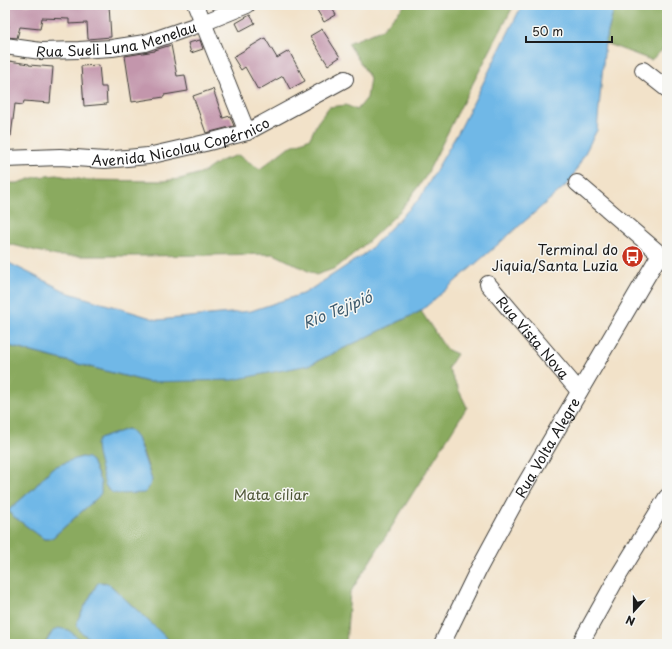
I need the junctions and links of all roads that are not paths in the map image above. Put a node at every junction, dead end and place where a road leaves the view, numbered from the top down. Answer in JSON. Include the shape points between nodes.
{"nodes":[{"id":1,"x":196,"y":5,"type":"edge"},
{"id":2,"x":247,"y":5,"type":"edge"},
{"id":3,"x":204,"y":23,"type":"junction"},
{"id":4,"x":5,"y":46,"type":"edge"},
{"id":5,"x":644,"y":70,"type":"dead end"},
{"id":6,"x":345,"y":79,"type":"dead end"},
{"id":7,"x":667,"y":89,"type":"edge"},
{"id":8,"x":247,"y":132,"type":"junction"},
{"id":9,"x":5,"y":160,"type":"edge"},
{"id":10,"x":577,"y":183,"type":"dead end"},
{"id":11,"x":664,"y":257,"type":"edge"},
{"id":12,"x":488,"y":284,"type":"dead end"},
{"id":13,"x":579,"y":391,"type":"junction"},
{"id":14,"x":667,"y":497,"type":"edge"},
{"id":15,"x":442,"y":644,"type":"edge"},
{"id":16,"x":580,"y":644,"type":"edge"}],
"edges":[{"from":1,"to":3,"type":"street"},
{"from":2,"to":3,"type":"street","name":"Rua Sueli Luna Menelau"},
{"from":3,"to":4,"type":"street","name":"Rua Sueli Luna Menelau","via":[[145,43],[112,48],[41,50]]},
{"from":3,"to":8,"type":"street"},
{"from":5,"to":7,"type":"street"},
{"from":6,"to":8,"type":"street","name":"Avenida Nicolau Copérnico"},
{"from":8,"to":9,"type":"street","name":"Avenida Nicolau Copérnico","via":[[148,156],[112,160],[60,157]]},
{"from":10,"to":11,"type":"street"},
{"from":11,"to":13,"type":"street","name":"Rua Volta Alegre"},
{"from":12,"to":13,"type":"street","name":"Rua Vista Nova"},
{"from":13,"to":15,"type":"street","name":"Rua Volta Alegre","via":[[513,504]]},
{"from":14,"to":16,"type":"street"}]}
